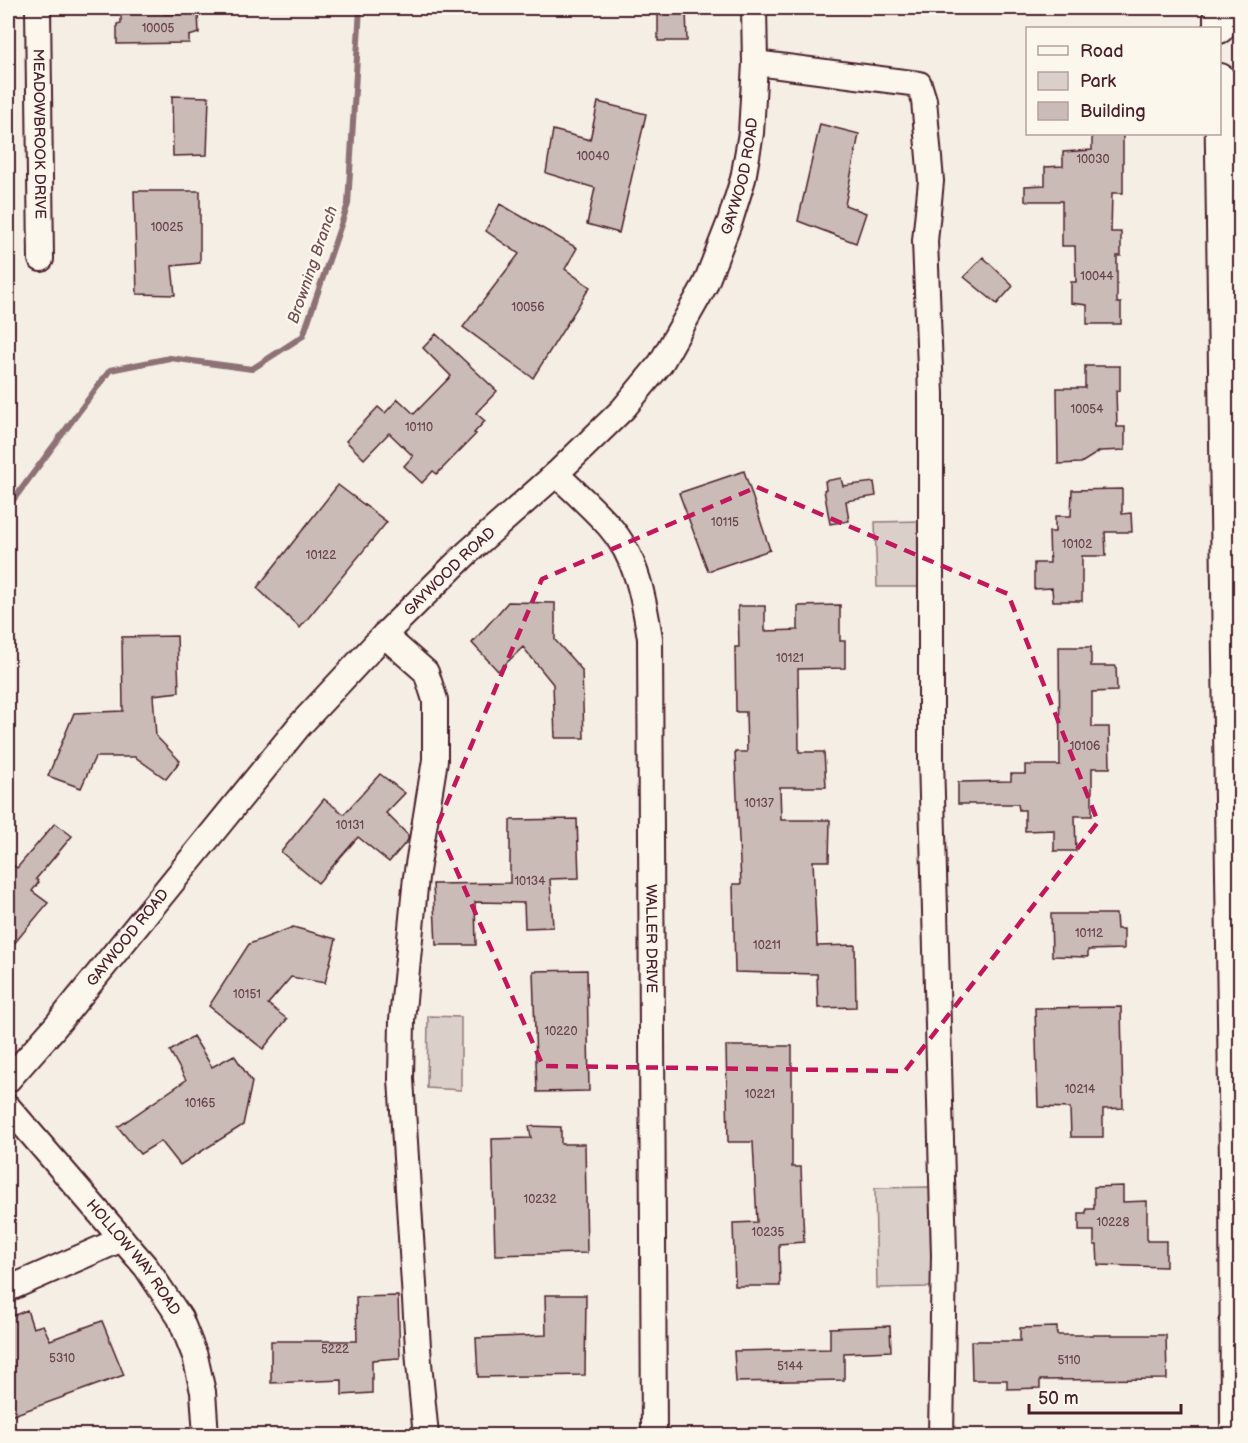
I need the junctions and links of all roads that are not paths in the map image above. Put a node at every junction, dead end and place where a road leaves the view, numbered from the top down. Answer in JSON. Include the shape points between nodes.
{"nodes":[{"id":1,"x":38,"y":8,"type":"edge"},
{"id":2,"x":754,"y":8,"type":"edge"},
{"id":3,"x":1219,"y":8,"type":"edge"},
{"id":4,"x":1219,"y":27,"type":"edge"},
{"id":5,"x":756,"y":63,"type":"junction"},
{"id":6,"x":1221,"y":103,"type":"edge"},
{"id":7,"x":41,"y":259,"type":"dead end"},
{"id":8,"x":1231,"y":329,"type":"edge"},
{"id":9,"x":556,"y":474,"type":"junction"},
{"id":10,"x":384,"y":635,"type":"junction"},
{"id":11,"x":1234,"y":744,"type":"edge"},
{"id":12,"x":8,"y":1080,"type":"edge"},
{"id":13,"x":8,"y":1107,"type":"edge"},
{"id":14,"x":1238,"y":1163,"type":"edge"},
{"id":15,"x":122,"y":1239,"type":"junction"},
{"id":16,"x":8,"y":1289,"type":"edge"},
{"id":17,"x":206,"y":1436,"type":"edge"},
{"id":18,"x":426,"y":1436,"type":"edge"},
{"id":19,"x":654,"y":1436,"type":"edge"},
{"id":20,"x":941,"y":1436,"type":"edge"},
{"id":21,"x":1236,"y":1436,"type":"edge"}],
"edges":[{"from":1,"to":7,"type":"street","name":"MEADOWBROOK DRIVE"},
{"from":2,"to":5,"type":"street","name":"GAYWOOD ROAD"},
{"from":3,"to":4,"type":"main road"},
{"from":5,"to":9,"type":"street","name":"GAYWOOD ROAD","via":[[743,178],[705,285],[661,363],[623,410]]},
{"from":5,"to":20,"type":"street","via":[[919,84],[924,100],[931,181],[925,241],[931,394],[931,758],[944,1255]]},
{"from":6,"to":8,"type":"main road"},
{"from":8,"to":11,"type":"main road"},
{"from":9,"to":10,"type":"street","name":"GAYWOOD ROAD","via":[[467,553]]},
{"from":9,"to":19,"type":"street","name":"WALLER DRIVE","via":[[611,528],[632,563],[644,600],[650,639]]},
{"from":10,"to":12,"type":"street","name":"GAYWOOD ROAD","via":[[299,726]]},
{"from":10,"to":18,"type":"street","via":[[426,672],[435,700],[435,760],[415,888],[402,1020],[401,1079]]},
{"from":11,"to":14,"type":"main road"},
{"from":13,"to":15,"type":"street","name":"HOLLOW WAY ROAD"},
{"from":14,"to":21,"type":"main road"},
{"from":15,"to":16,"type":"street"},
{"from":15,"to":17,"type":"street","name":"HOLLOW WAY ROAD","via":[[180,1318],[195,1356],[203,1392]]}]}
